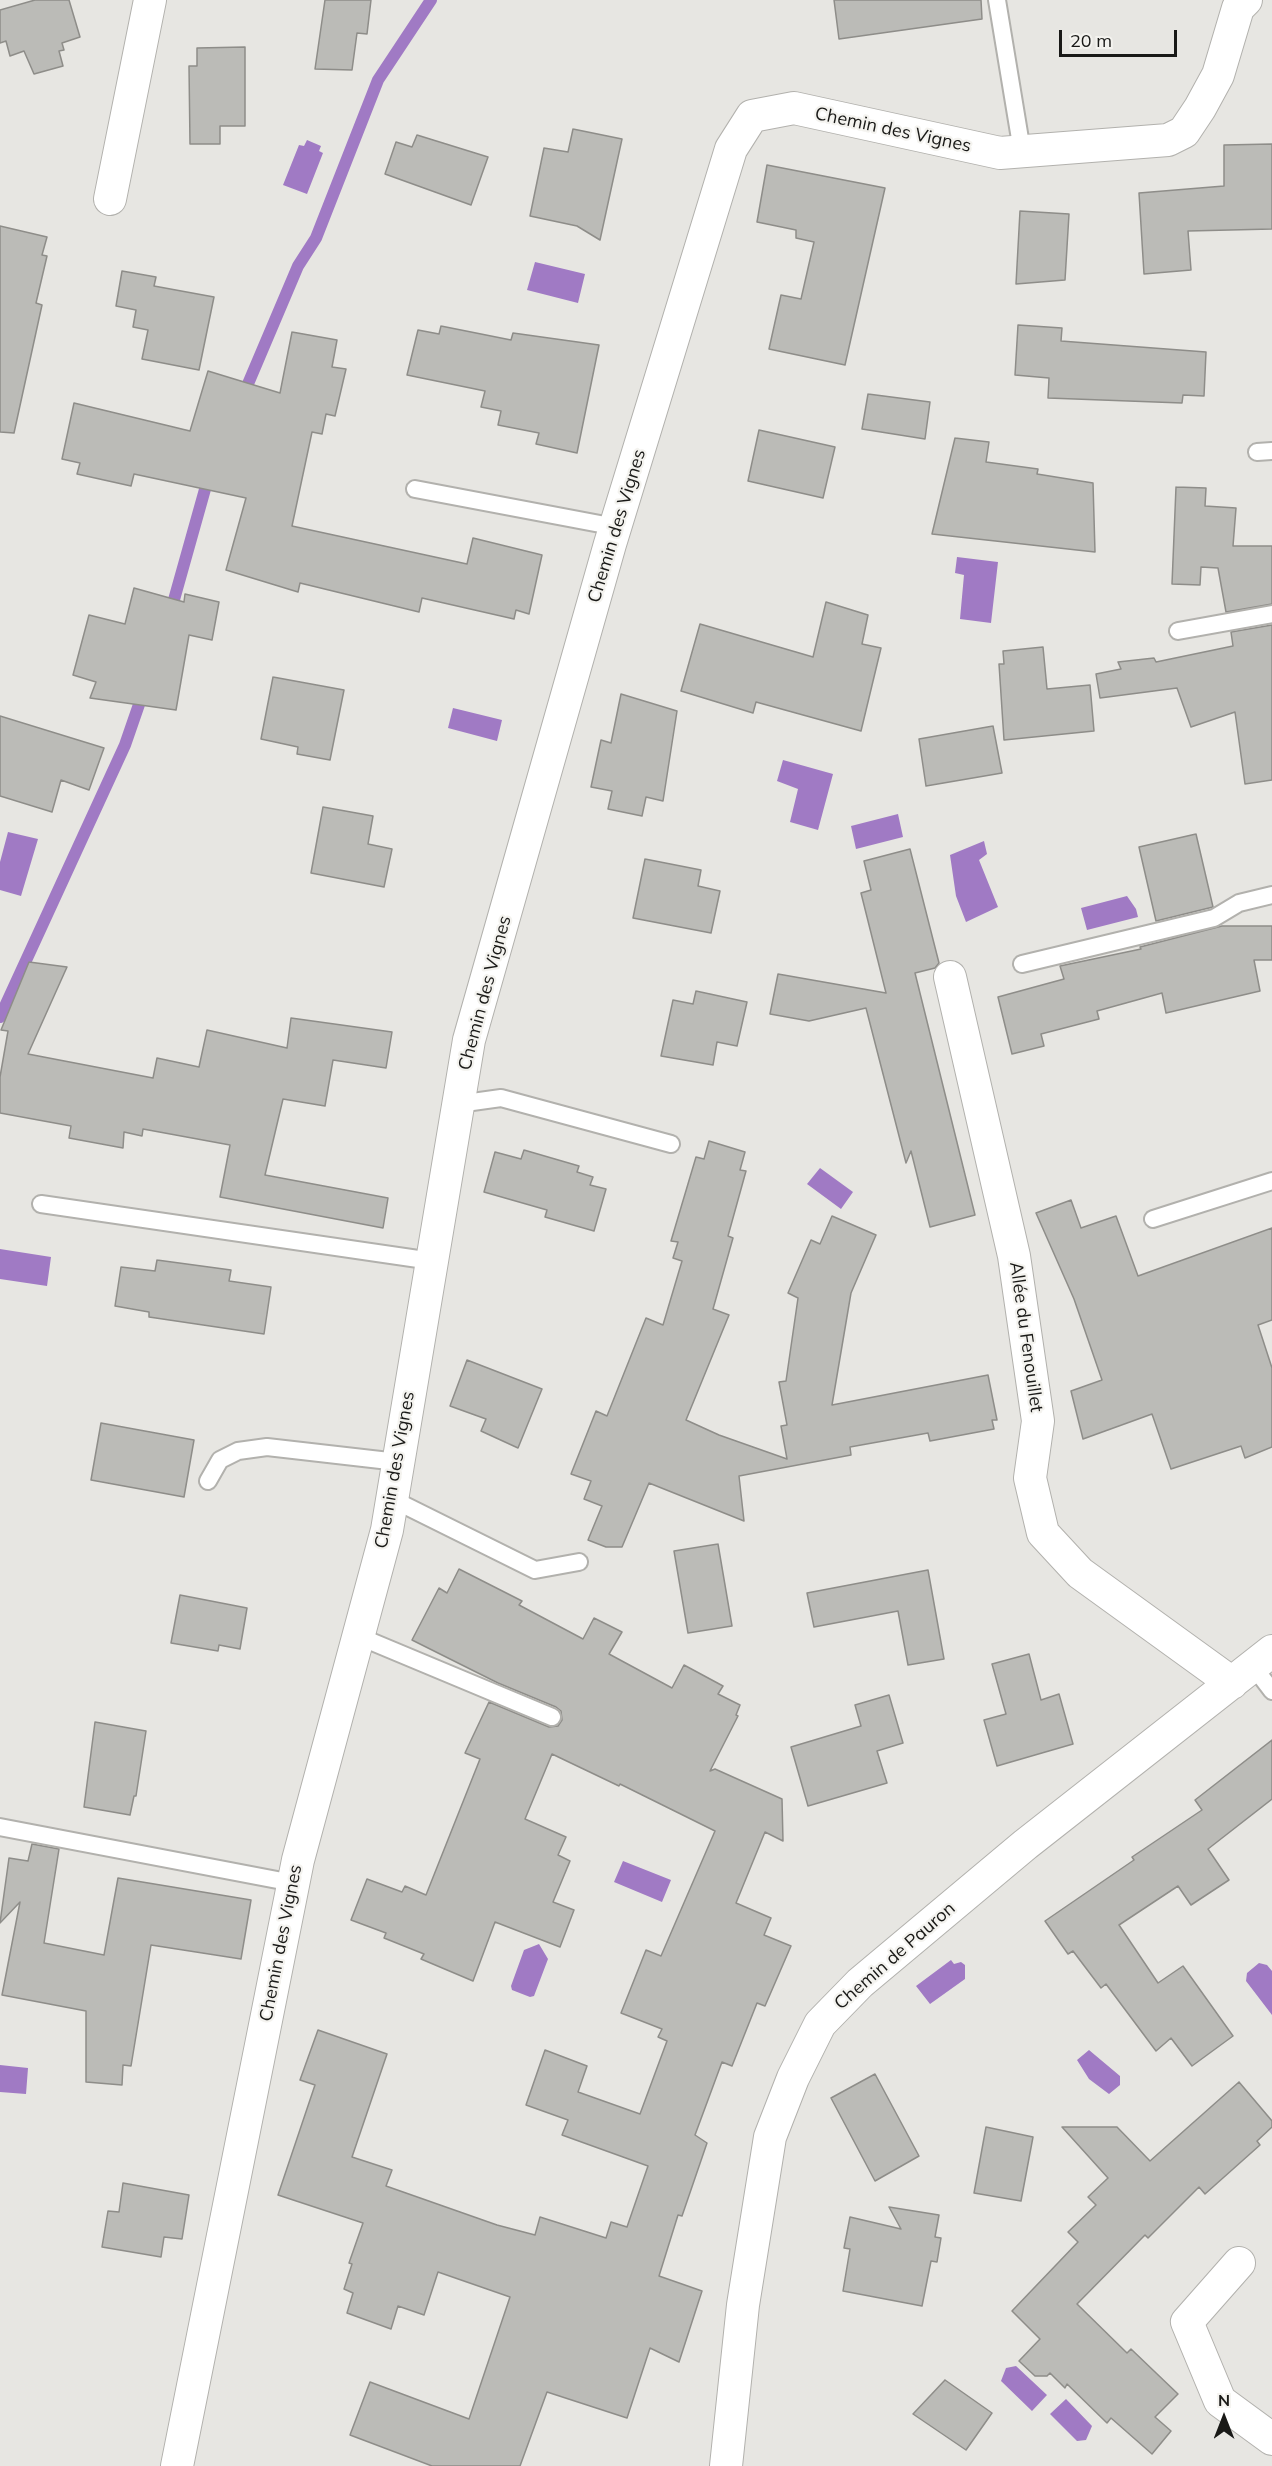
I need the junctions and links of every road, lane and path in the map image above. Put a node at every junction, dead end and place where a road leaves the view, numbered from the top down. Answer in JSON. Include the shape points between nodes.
{"nodes":[{"id":1,"x":150,"y":0,"type":"edge"},
{"id":2,"x":996,"y":0,"type":"edge"},
{"id":3,"x":1246,"y":0,"type":"edge"},
{"id":4,"x":1022,"y":151,"type":"junction"},
{"id":5,"x":111,"y":199,"type":"dead end"},
{"id":6,"x":415,"y":489,"type":"dead end"},
{"id":7,"x":616,"y":527,"type":"junction"},
{"id":8,"x":1272,"y":614,"type":"edge"},
{"id":9,"x":1178,"y":631,"type":"dead end"},
{"id":10,"x":1272,"y":895,"type":"edge"},
{"id":11,"x":1022,"y":964,"type":"dead end"},
{"id":12,"x":950,"y":977,"type":"dead end"},
{"id":13,"x":458,"y":1104,"type":"junction"},
{"id":14,"x":671,"y":1144,"type":"dead end"},
{"id":15,"x":1272,"y":1181,"type":"edge"},
{"id":16,"x":41,"y":1204,"type":"dead end"},
{"id":17,"x":1153,"y":1219,"type":"dead end"},
{"id":18,"x":432,"y":1262,"type":"junction"},
{"id":19,"x":398,"y":1462,"type":"junction"},
{"id":20,"x":208,"y":1481,"type":"dead end"},
{"id":21,"x":392,"y":1499,"type":"junction"},
{"id":22,"x":579,"y":1562,"type":"dead end"},
{"id":23,"x":358,"y":1635,"type":"junction"},
{"id":24,"x":1252,"y":1666,"type":"edge"},
{"id":25,"x":1272,"y":1691,"type":"edge"},
{"id":26,"x":552,"y":1717,"type":"dead end"},
{"id":27,"x":0,"y":1827,"type":"edge"},
{"id":28,"x":293,"y":1883,"type":"junction"},
{"id":29,"x":1239,"y":2263,"type":"dead end"},
{"id":30,"x":1272,"y":2439,"type":"edge"},
{"id":31,"x":177,"y":2466,"type":"edge"},
{"id":32,"x":726,"y":2466,"type":"edge"}],
"edges":[{"from":1,"to":5,"type":"street"},
{"from":2,"to":4,"type":"lane"},
{"from":3,"to":4,"type":"street","name":"Chemin des Vignes","via":[[1238,8],[1218,75],[1184,132],[1168,140]]},
{"from":4,"to":7,"type":"street","name":"Chemin des Vignes","via":[[1000,153],[794,108],[752,116],[731,149]]},
{"from":6,"to":7,"type":"lane"},
{"from":7,"to":13,"type":"street","name":"Chemin des Vignes","via":[[469,1040]]},
{"from":8,"to":9,"type":"lane"},
{"from":10,"to":11,"type":"lane","via":[[1239,903],[1214,918]]},
{"from":12,"to":24,"type":"street","name":"Allée du Fenouillet","via":[[1014,1256],[1038,1421],[1030,1478],[1043,1533],[1080,1573]]},
{"from":13,"to":14,"type":"lane","via":[[501,1098]]},
{"from":13,"to":18,"type":"street","name":"Chemin des Vignes"},
{"from":15,"to":17,"type":"lane"},
{"from":16,"to":18,"type":"lane"},
{"from":18,"to":19,"type":"street","name":"Chemin des Vignes"},
{"from":19,"to":20,"type":"lane","via":[[267,1446],[238,1451],[220,1460]]},
{"from":19,"to":21,"type":"street","name":"Chemin des Vignes"},
{"from":21,"to":22,"type":"lane","via":[[535,1570]]},
{"from":21,"to":23,"type":"street","name":"Chemin des Vignes"},
{"from":23,"to":26,"type":"lane"},
{"from":23,"to":28,"type":"street","name":"Chemin des Vignes"},
{"from":24,"to":25,"type":"lane"},
{"from":24,"to":32,"type":"street","name":"Chemin de Pauron","via":[[1008,1859],[860,1983],[820,2024],[770,2137],[743,2305]]},
{"from":27,"to":28,"type":"lane"},
{"from":28,"to":31,"type":"street","name":"Chemin des Vignes"},
{"from":29,"to":30,"type":"street","via":[[1187,2322],[1220,2401]]}]}
